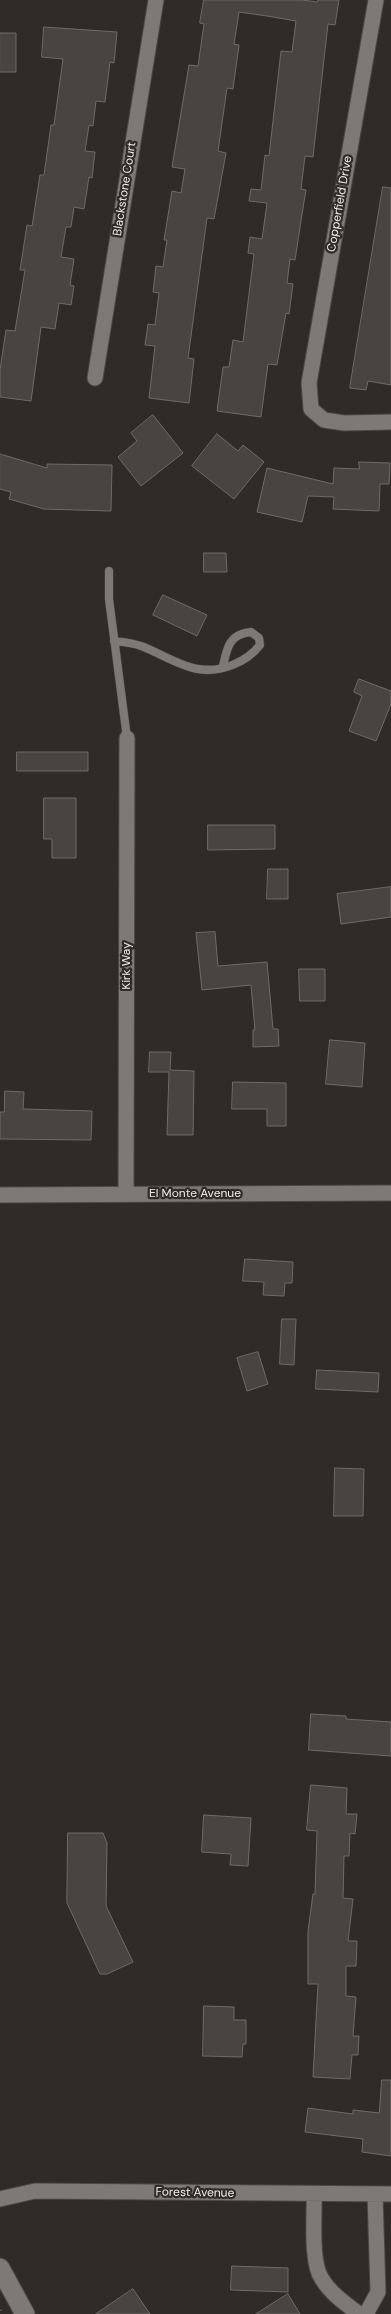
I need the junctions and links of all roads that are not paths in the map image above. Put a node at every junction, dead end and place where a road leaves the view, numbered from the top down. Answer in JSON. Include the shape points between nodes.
{"nodes":[{"id":1,"x":156,"y":0,"type":"edge"},
{"id":2,"x":376,"y":0,"type":"edge"},
{"id":3,"x":95,"y":378,"type":"dead end"},
{"id":4,"x":391,"y":422,"type":"edge"},
{"id":5,"x":109,"y":571,"type":"dead end"},
{"id":6,"x":114,"y":641,"type":"junction"},
{"id":7,"x":223,"y":666,"type":"junction"},
{"id":8,"x":127,"y":738,"type":"joint"},
{"id":9,"x":391,"y":1193,"type":"edge"},
{"id":10,"x":126,"y":1194,"type":"junction"},
{"id":11,"x":0,"y":1195,"type":"edge"},
{"id":12,"x":314,"y":2194,"type":"junction"},
{"id":13,"x":375,"y":2194,"type":"junction"},
{"id":14,"x":391,"y":2194,"type":"edge"},
{"id":15,"x":0,"y":2199,"type":"edge"},
{"id":16,"x":0,"y":2268,"type":"edge"},
{"id":17,"x":25,"y":2314,"type":"edge"},
{"id":18,"x":359,"y":2314,"type":"edge"},
{"id":19,"x":366,"y":2314,"type":"edge"}],
"edges":[{"from":1,"to":3,"type":"street","name":"Blackstone Court"},
{"from":2,"to":4,"type":"street","name":"Copperfield Drive","via":[[309,383],[311,409],[324,420]]},
{"from":5,"to":6,"type":"lane"},
{"from":6,"to":7,"type":"lane","via":[[138,645],[196,669]]},
{"from":6,"to":8,"type":"lane"},
{"from":7,"to":7,"type":"lane","via":[[243,662],[253,655],[260,645],[259,638],[250,632],[237,636],[227,647]]},
{"from":8,"to":10,"type":"street","name":"Kirk Way"},
{"from":9,"to":10,"type":"street","name":"El Monte Avenue"},
{"from":10,"to":11,"type":"street","name":"El Monte Avenue"},
{"from":12,"to":13,"type":"street","name":"Forest Avenue"},
{"from":12,"to":15,"type":"street","name":"Forest Avenue","via":[[35,2191]]},
{"from":12,"to":18,"type":"street","via":[[316,2258],[320,2278]]},
{"from":13,"to":14,"type":"street","name":"Forest Avenue"},
{"from":13,"to":19,"type":"street","via":[[378,2292]]},
{"from":16,"to":17,"type":"street"}]}
